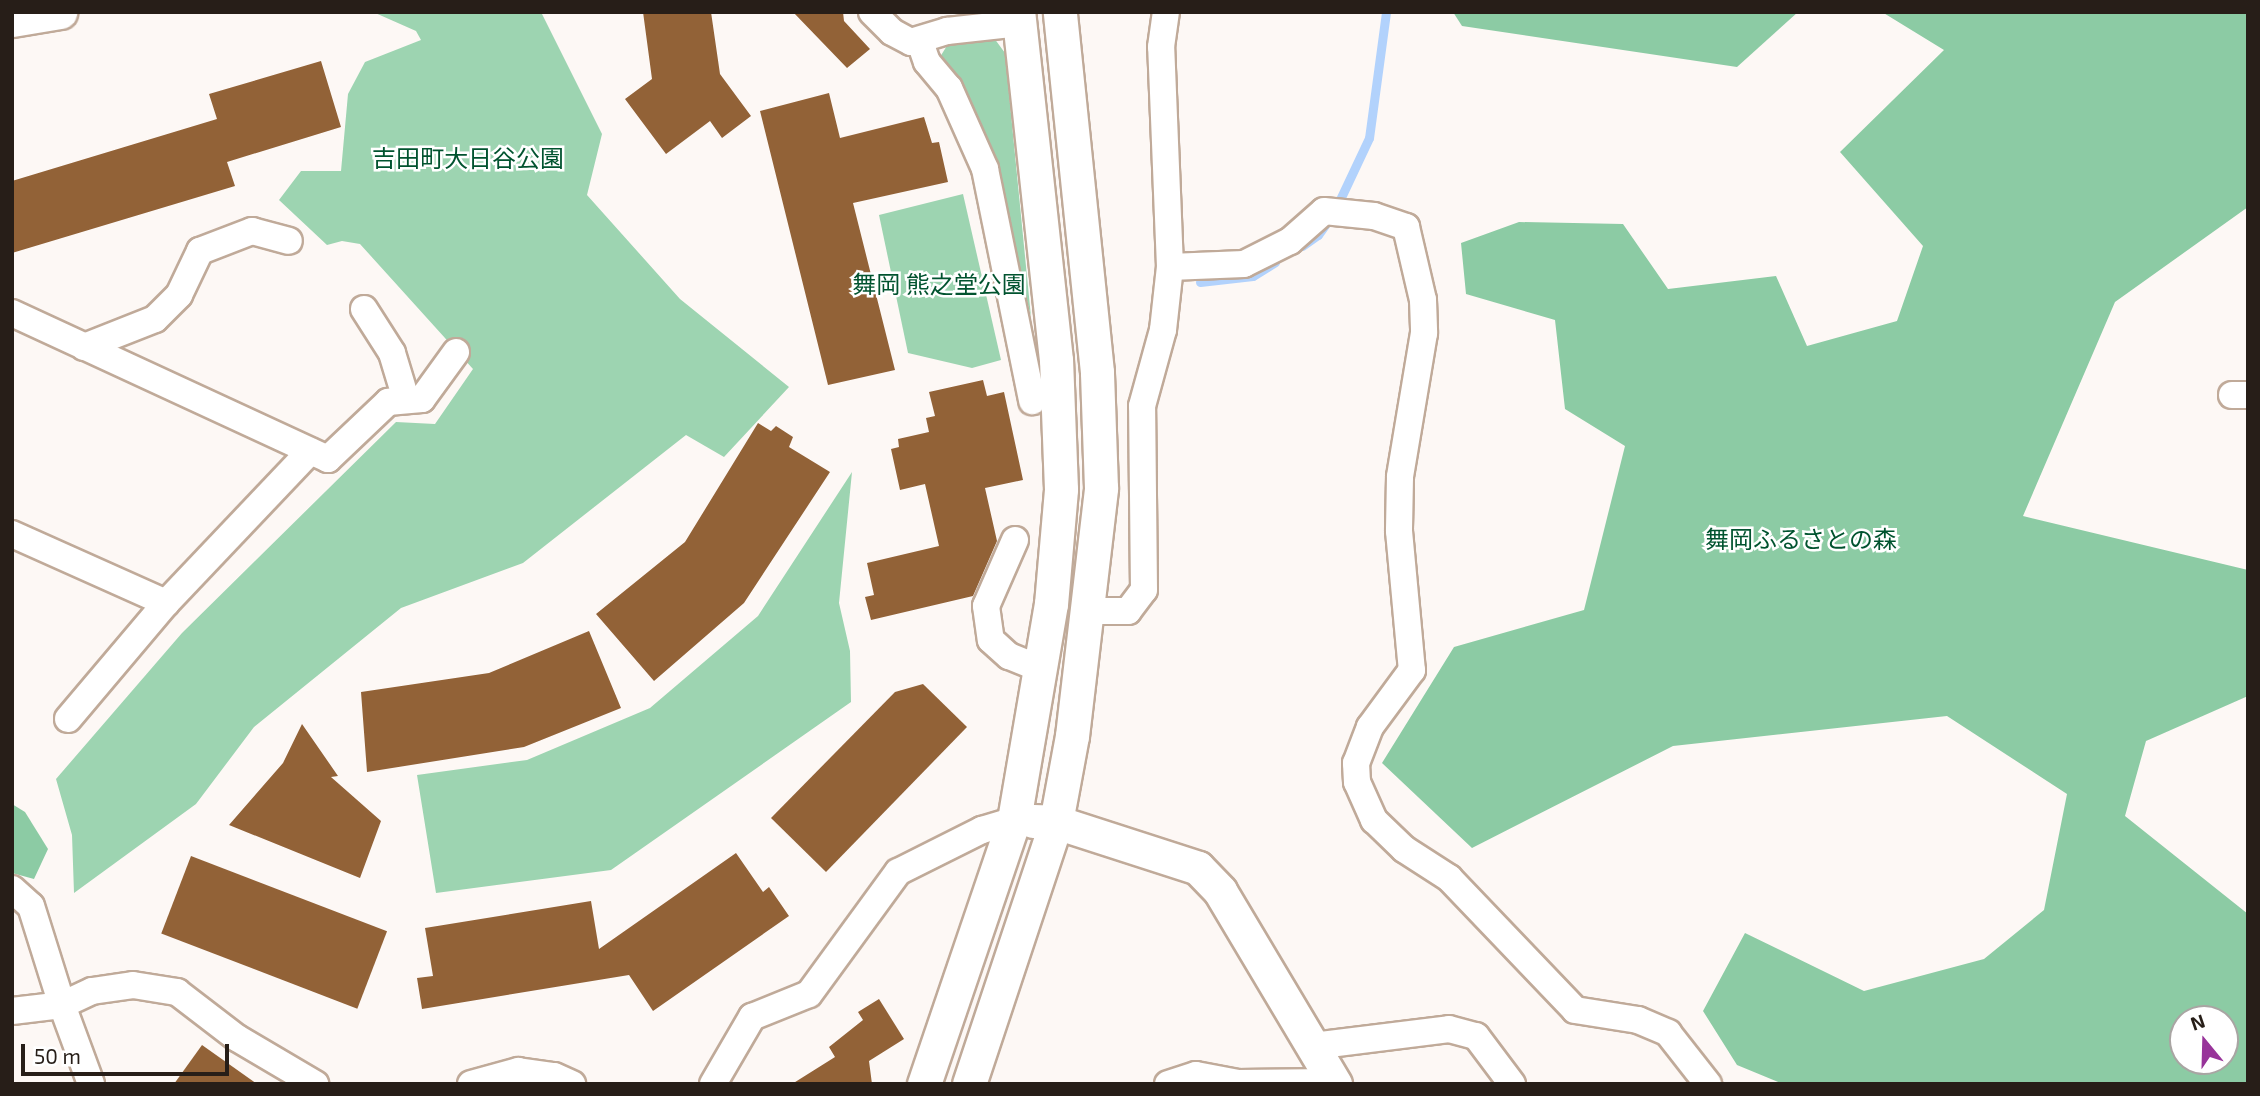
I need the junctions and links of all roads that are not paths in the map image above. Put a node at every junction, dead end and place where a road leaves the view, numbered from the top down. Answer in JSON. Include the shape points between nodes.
{"nodes":[{"id":1,"x":60,"y":12,"type":"edge"},
{"id":2,"x":872,"y":12,"type":"edge"},
{"id":3,"x":1060,"y":12,"type":"edge"},
{"id":4,"x":1166,"y":12,"type":"edge"},
{"id":5,"x":1019,"y":18,"type":"edge"},
{"id":6,"x":12,"y":20,"type":"edge"},
{"id":7,"x":920,"y":42,"type":"junction"},
{"id":8,"x":289,"y":241,"type":"dead end"},
{"id":9,"x":1170,"y":267,"type":"junction"},
{"id":10,"x":364,"y":309,"type":"dead end"},
{"id":11,"x":12,"y":313,"type":"edge"},
{"id":12,"x":85,"y":347,"type":"junction"},
{"id":13,"x":456,"y":352,"type":"dead end"},
{"id":14,"x":406,"y":399,"type":"junction"},
{"id":15,"x":1032,"y":401,"type":"dead end"},
{"id":16,"x":310,"y":451,"type":"junction"},
{"id":17,"x":12,"y":534,"type":"edge"},
{"id":18,"x":1015,"y":540,"type":"dead end"},
{"id":19,"x":166,"y":603,"type":"junction"},
{"id":20,"x":1087,"y":611,"type":"junction"},
{"id":21,"x":1039,"y":668,"type":"junction"},
{"id":22,"x":68,"y":719,"type":"dead end"},
{"id":23,"x":1014,"y":820,"type":"junction"},
{"id":24,"x":1056,"y":822,"type":"junction"},
{"id":25,"x":12,"y":888,"type":"edge"},
{"id":26,"x":62,"y":1005,"type":"junction"},
{"id":27,"x":12,"y":1011,"type":"edge"},
{"id":28,"x":1313,"y":1045,"type":"junction"},
{"id":29,"x":1334,"y":1083,"type":"edge"},
{"id":30,"x":91,"y":1084,"type":"edge"},
{"id":31,"x":315,"y":1084,"type":"edge"},
{"id":32,"x":471,"y":1084,"type":"edge"},
{"id":33,"x":572,"y":1084,"type":"edge"},
{"id":34,"x":713,"y":1084,"type":"edge"},
{"id":35,"x":924,"y":1084,"type":"edge"},
{"id":36,"x":969,"y":1084,"type":"edge"},
{"id":37,"x":1168,"y":1084,"type":"edge"},
{"id":38,"x":1513,"y":1084,"type":"edge"},
{"id":39,"x":1708,"y":1084,"type":"edge"}],
"edges":[{"from":1,"to":6,"type":"street"},
{"from":2,"to":7,"type":"street","via":[[903,40]]},
{"from":3,"to":20,"type":"street","via":[[1097,372],[1101,488]]},
{"from":4,"to":9,"type":"street","via":[[1161,47]]},
{"from":5,"to":7,"type":"street","via":[[947,31]]},
{"from":5,"to":21,"type":"street","via":[[1056,360],[1061,489]]},
{"from":7,"to":15,"type":"street","via":[[927,62],[949,89],[985,169]]},
{"from":8,"to":12,"type":"street","via":[[252,231],[200,251],[179,295],[155,319]]},
{"from":9,"to":20,"type":"street","via":[[1163,330],[1142,406],[1144,590],[1128,611]]},
{"from":9,"to":39,"type":"street","via":[[1244,264],[1290,241],[1324,212],[1406,227],[1423,300],[1424,333],[1400,477],[1399,531],[1412,670],[1370,727],[1356,763],[1357,782],[1374,820],[1404,849],[1449,877],[1574,1010],[1638,1020],[1668,1033]]},
{"from":10,"to":14,"type":"street","via":[[392,353]]},
{"from":11,"to":12,"type":"street"},
{"from":12,"to":16,"type":"street"},
{"from":13,"to":14,"type":"street","via":[[422,399]]},
{"from":14,"to":16,"type":"street","via":[[388,402],[328,459]]},
{"from":16,"to":19,"type":"street"},
{"from":17,"to":19,"type":"street"},
{"from":18,"to":21,"type":"street","via":[[986,606],[991,640],[1009,656]]},
{"from":19,"to":22,"type":"street"},
{"from":20,"to":24,"type":"street"},
{"from":21,"to":23,"type":"street"},
{"from":23,"to":24,"type":"street"},
{"from":23,"to":34,"type":"street","via":[[982,830],[898,872],[809,995],[752,1017]]},
{"from":23,"to":35,"type":"street"},
{"from":24,"to":28,"type":"street","via":[[1198,868],[1220,891]]},
{"from":24,"to":36,"type":"street"},
{"from":25,"to":26,"type":"street","via":[[31,906]]},
{"from":26,"to":27,"type":"street"},
{"from":26,"to":30,"type":"street"},
{"from":26,"to":31,"type":"street","via":[[92,991],[133,985],[177,992],[237,1038]]},
{"from":28,"to":29,"type":"street"},
{"from":28,"to":38,"type":"street","via":[[1449,1030],[1476,1036]]},
{"from":29,"to":37,"type":"street","via":[[1238,1083],[1196,1075]]},
{"from":32,"to":33,"type":"street","via":[[517,1071],[554,1076]]}]}
